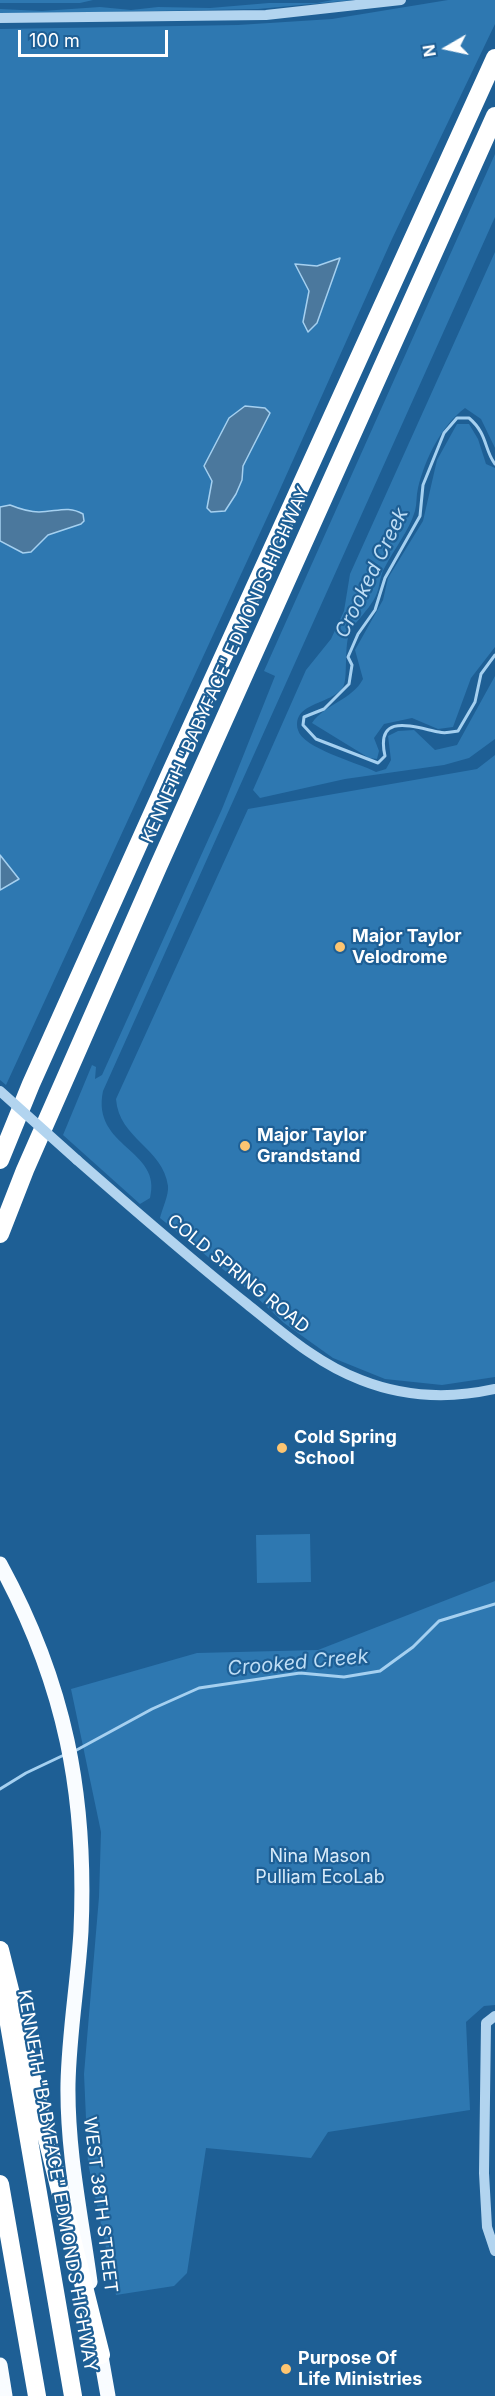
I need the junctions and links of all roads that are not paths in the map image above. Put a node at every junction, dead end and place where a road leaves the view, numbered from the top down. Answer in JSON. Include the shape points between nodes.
{"nodes":[{"id":1,"x":401,"y":0,"type":"edge"},
{"id":2,"x":0,"y":18,"type":"edge"},
{"id":3,"x":495,"y":58,"type":"edge"},
{"id":4,"x":495,"y":116,"type":"edge"},
{"id":5,"x":31,"y":1084,"type":"junction"},
{"id":6,"x":0,"y":1091,"type":"edge"},
{"id":7,"x":0,"y":1138,"type":"edge"},
{"id":8,"x":0,"y":1160,"type":"edge"},
{"id":9,"x":0,"y":1234,"type":"edge"},
{"id":10,"x":495,"y":1389,"type":"edge"},
{"id":11,"x":0,"y":1564,"type":"edge"},
{"id":12,"x":0,"y":1950,"type":"edge"},
{"id":13,"x":0,"y":1972,"type":"edge"},
{"id":14,"x":490,"y":2019,"type":"edge"},
{"id":15,"x":0,"y":2184,"type":"edge"},
{"id":16,"x":495,"y":2251,"type":"edge"},
{"id":17,"x":100,"y":2355,"type":"junction"},
{"id":18,"x":0,"y":2364,"type":"edge"},
{"id":19,"x":5,"y":2396,"type":"edge"},
{"id":20,"x":37,"y":2396,"type":"edge"},
{"id":21,"x":73,"y":2396,"type":"edge"},
{"id":22,"x":108,"y":2396,"type":"edge"}],
"edges":[{"from":1,"to":2,"type":"street","via":[[273,15]]},
{"from":3,"to":5,"type":"highway","name":"KENNETH \"BABYFACE\" EDMONDS HIGHWAY"},
{"from":4,"to":9,"type":"highway","name":"KENNETH \"BABYFACE\" EDMONDS HIGHWAY","via":[[163,856]]},
{"from":5,"to":7,"type":"highway"},
{"from":5,"to":8,"type":"highway","name":"KENNETH \"BABYFACE\" EDMONDS HIGHWAY"},
{"from":6,"to":10,"type":"street","name":"COLD SPRING ROAD","bridge":true,"via":[[229,1290],[295,1343],[332,1366],[370,1384],[411,1393],[435,1396]]},
{"from":11,"to":17,"type":"main road","name":"WEST 38TH STREET","via":[[27,1618],[59,1707],[78,1796],[82,1884],[69,2054],[69,2116],[78,2209]]},
{"from":12,"to":17,"type":"highway"},
{"from":13,"to":21,"type":"highway","name":"KENNETH \"BABYFACE\" EDMONDS HIGHWAY"},
{"from":14,"to":16,"type":"street","via":[[484,2173],[487,2227]]},
{"from":15,"to":20,"type":"highway"},
{"from":17,"to":22,"type":"main road","name":"WEST 38TH STREET"},
{"from":18,"to":19,"type":"main road"}]}
